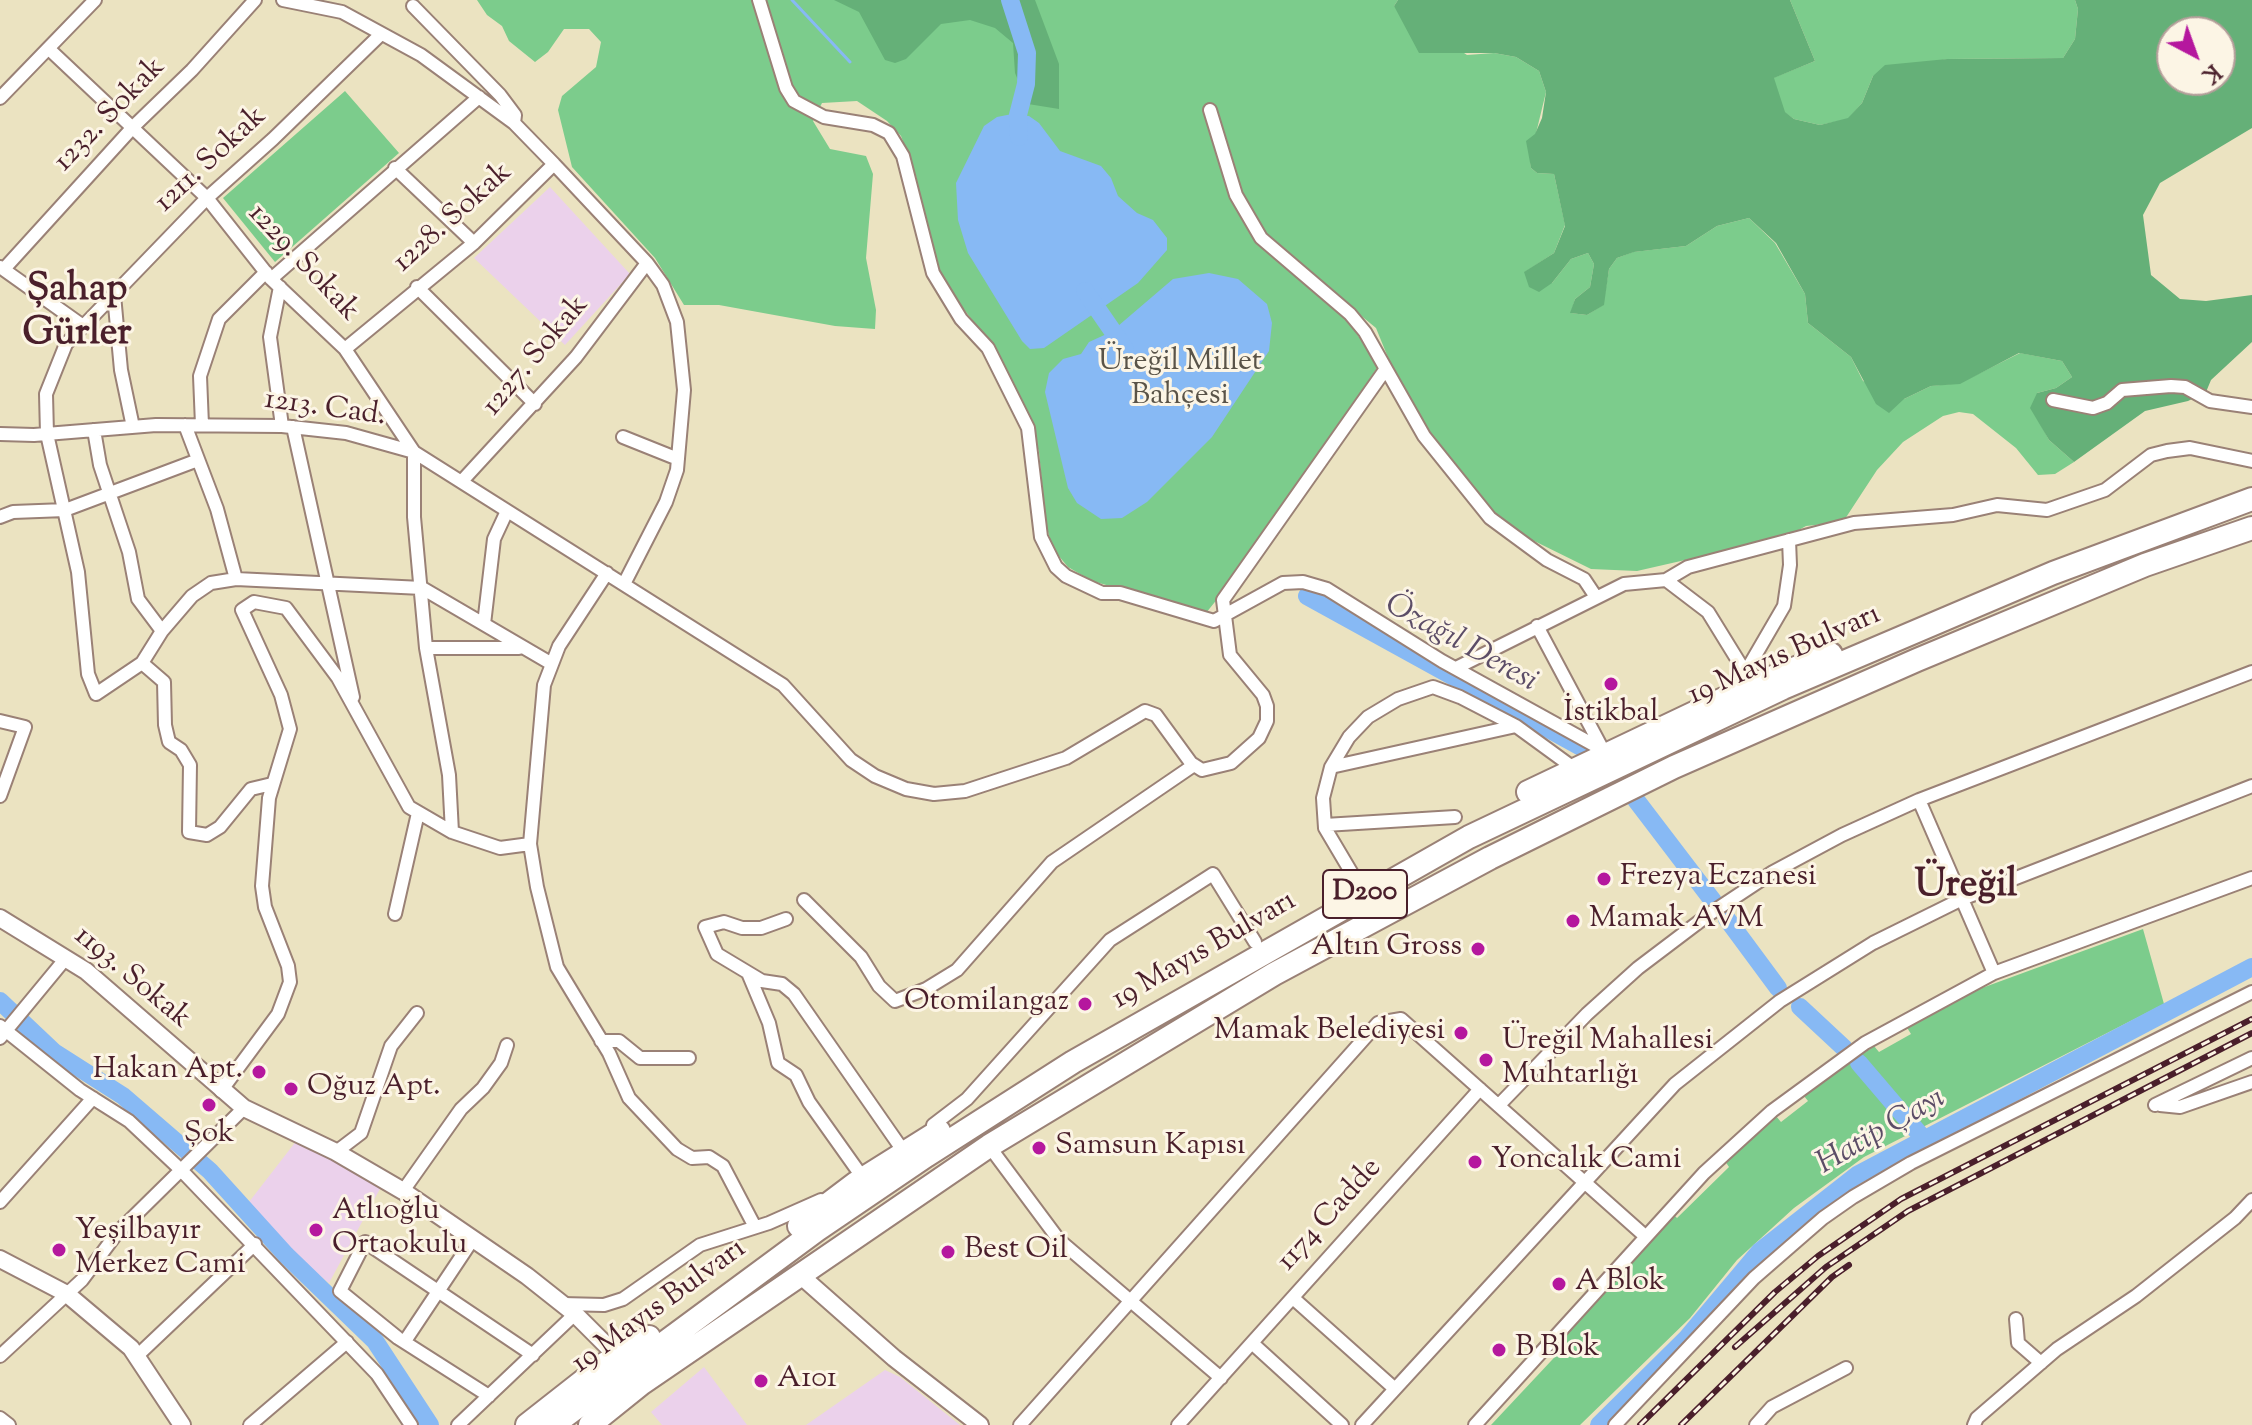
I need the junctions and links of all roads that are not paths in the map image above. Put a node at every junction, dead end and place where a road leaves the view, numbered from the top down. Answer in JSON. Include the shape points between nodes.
{"nodes":[{"id":1,"x":95,"y":0,"type":"edge"},
{"id":2,"x":255,"y":0,"type":"edge"},
{"id":3,"x":283,"y":0,"type":"edge"},
{"id":4,"x":759,"y":0,"type":"edge"},
{"id":5,"x":413,"y":6,"type":"dead end"},
{"id":6,"x":379,"y":36,"type":"junction"},
{"id":7,"x":50,"y":50,"type":"junction"},
{"id":8,"x":479,"y":97,"type":"junction"},
{"id":9,"x":0,"y":98,"type":"edge"},
{"id":10,"x":1210,"y":110,"type":"dead end"},
{"id":11,"x":514,"y":123,"type":"junction"},
{"id":12,"x":134,"y":126,"type":"junction"},
{"id":13,"x":554,"y":164,"type":"junction"},
{"id":14,"x":395,"y":168,"type":"junction"},
{"id":15,"x":207,"y":198,"type":"junction"},
{"id":16,"x":474,"y":243,"type":"junction"},
{"id":17,"x":647,"y":263,"type":"junction"},
{"id":18,"x":2,"y":268,"type":"edge"},
{"id":19,"x":272,"y":279,"type":"junction"},
{"id":20,"x":417,"y":287,"type":"junction"},
{"id":21,"x":114,"y":295,"type":"junction"},
{"id":22,"x":83,"y":326,"type":"junction"},
{"id":23,"x":345,"y":349,"type":"junction"},
{"id":24,"x":1385,"y":370,"type":"junction"},
{"id":25,"x":2053,"y":400,"type":"dead end"},
{"id":26,"x":535,"y":404,"type":"junction"},
{"id":27,"x":2252,"y":407,"type":"edge"},
{"id":28,"x":185,"y":425,"type":"junction"},
{"id":29,"x":202,"y":425,"type":"junction"},
{"id":30,"x":133,"y":427,"type":"junction"},
{"id":31,"x":288,"y":427,"type":"junction"},
{"id":32,"x":94,"y":430,"type":"junction"},
{"id":33,"x":0,"y":434,"type":"edge"},
{"id":34,"x":47,"y":434,"type":"junction"},
{"id":35,"x":623,"y":437,"type":"dead end"},
{"id":36,"x":414,"y":452,"type":"junction"},
{"id":37,"x":678,"y":459,"type":"junction"},
{"id":38,"x":198,"y":460,"type":"junction"},
{"id":39,"x":2252,"y":461,"type":"edge"},
{"id":40,"x":462,"y":481,"type":"junction"},
{"id":41,"x":112,"y":493,"type":"junction"},
{"id":42,"x":2252,"y":493,"type":"edge"},
{"id":43,"x":2252,"y":499,"type":"edge"},
{"id":44,"x":65,"y":510,"type":"junction"},
{"id":45,"x":507,"y":511,"type":"junction"},
{"id":46,"x":0,"y":517,"type":"edge"},
{"id":47,"x":2170,"y":527,"type":"junction"},
{"id":48,"x":2252,"y":528,"type":"edge"},
{"id":49,"x":2252,"y":537,"type":"edge"},
{"id":50,"x":1789,"y":540,"type":"junction"},
{"id":51,"x":2145,"y":565,"type":"junction"},
{"id":52,"x":607,"y":573,"type":"junction"},
{"id":53,"x":236,"y":579,"type":"junction"},
{"id":54,"x":1666,"y":580,"type":"junction"},
{"id":55,"x":625,"y":582,"type":"junction"},
{"id":56,"x":329,"y":585,"type":"junction"},
{"id":57,"x":422,"y":588,"type":"junction"},
{"id":58,"x":1596,"y":597,"type":"junction"},
{"id":59,"x":1223,"y":618,"type":"junction"},
{"id":60,"x":484,"y":624,"type":"junction"},
{"id":61,"x":1537,"y":626,"type":"junction"},
{"id":62,"x":162,"y":631,"type":"junction"},
{"id":63,"x":1914,"y":633,"type":"junction"},
{"id":64,"x":426,"y":648,"type":"junction"},
{"id":65,"x":520,"y":648,"type":"junction"},
{"id":66,"x":142,"y":663,"type":"junction"},
{"id":67,"x":552,"y":664,"type":"junction"},
{"id":68,"x":1456,"y":668,"type":"junction"},
{"id":69,"x":2252,"y":672,"type":"edge"},
{"id":70,"x":1749,"y":679,"type":"junction"},
{"id":71,"x":355,"y":708,"type":"junction"},
{"id":72,"x":0,"y":721,"type":"edge"},
{"id":73,"x":1516,"y":726,"type":"junction"},
{"id":74,"x":1654,"y":732,"type":"junction"},
{"id":75,"x":1604,"y":752,"type":"junction"},
{"id":76,"x":1642,"y":755,"type":"junction"},
{"id":77,"x":1194,"y":765,"type":"junction"},
{"id":78,"x":1331,"y":767,"type":"junction"},
{"id":79,"x":1575,"y":769,"type":"junction"},
{"id":80,"x":272,"y":784,"type":"junction"},
{"id":81,"x":2252,"y":786,"type":"edge"},
{"id":82,"x":0,"y":796,"type":"edge"},
{"id":83,"x":1919,"y":800,"type":"junction"},
{"id":84,"x":418,"y":813,"type":"junction"},
{"id":85,"x":1455,"y":817,"type":"dead end"},
{"id":86,"x":1325,"y":825,"type":"junction"},
{"id":87,"x":452,"y":832,"type":"junction"},
{"id":88,"x":530,"y":844,"type":"junction"},
{"id":89,"x":2252,"y":878,"type":"edge"},
{"id":90,"x":1357,"y":882,"type":"junction"},
{"id":91,"x":1962,"y":899,"type":"junction"},
{"id":92,"x":804,"y":900,"type":"dead end"},
{"id":93,"x":395,"y":914,"type":"dead end"},
{"id":94,"x":0,"y":918,"type":"edge"},
{"id":95,"x":786,"y":919,"type":"dead end"},
{"id":96,"x":1260,"y":938,"type":"junction"},
{"id":97,"x":66,"y":958,"type":"junction"},
{"id":98,"x":748,"y":973,"type":"junction"},
{"id":99,"x":1994,"y":973,"type":"junction"},
{"id":100,"x":2252,"y":992,"type":"edge"},
{"id":101,"x":1180,"y":1001,"type":"junction"},
{"id":102,"x":417,"y":1013,"type":"dead end"},
{"id":103,"x":3,"y":1031,"type":"edge"},
{"id":104,"x":601,"y":1041,"type":"junction"},
{"id":105,"x":507,"y":1045,"type":"dead end"},
{"id":106,"x":689,"y":1058,"type":"dead end"},
{"id":107,"x":2252,"y":1058,"type":"edge"},
{"id":108,"x":2252,"y":1082,"type":"edge"},
{"id":109,"x":1480,"y":1089,"type":"junction"},
{"id":110,"x":221,"y":1091,"type":"junction"},
{"id":111,"x":93,"y":1098,"type":"junction"},
{"id":112,"x":1499,"y":1105,"type":"junction"},
{"id":113,"x":244,"y":1108,"type":"junction"},
{"id":114,"x":933,"y":1125,"type":"dead end"},
{"id":115,"x":989,"y":1146,"type":"junction"},
{"id":116,"x":336,"y":1152,"type":"junction"},
{"id":117,"x":904,"y":1152,"type":"junction"},
{"id":118,"x":181,"y":1170,"type":"junction"},
{"id":119,"x":1584,"y":1179,"type":"junction"},
{"id":120,"x":856,"y":1183,"type":"junction"},
{"id":121,"x":403,"y":1191,"type":"junction"},
{"id":122,"x":2252,"y":1200,"type":"edge"},
{"id":123,"x":0,"y":1202,"type":"edge"},
{"id":124,"x":755,"y":1227,"type":"junction"},
{"id":125,"x":1645,"y":1236,"type":"junction"},
{"id":126,"x":473,"y":1239,"type":"junction"},
{"id":127,"x":255,"y":1244,"type":"junction"},
{"id":128,"x":0,"y":1259,"type":"edge"},
{"id":129,"x":800,"y":1275,"type":"junction"},
{"id":130,"x":437,"y":1291,"type":"junction"},
{"id":131,"x":67,"y":1294,"type":"junction"},
{"id":132,"x":1293,"y":1298,"type":"junction"},
{"id":133,"x":1132,"y":1299,"type":"junction"},
{"id":134,"x":568,"y":1309,"type":"junction"},
{"id":135,"x":2016,"y":1319,"type":"dead end"},
{"id":136,"x":717,"y":1335,"type":"junction"},
{"id":137,"x":405,"y":1341,"type":"junction"},
{"id":138,"x":347,"y":1342,"type":"junction"},
{"id":139,"x":1252,"y":1343,"type":"junction"},
{"id":140,"x":533,"y":1355,"type":"junction"},
{"id":141,"x":0,"y":1356,"type":"edge"},
{"id":142,"x":137,"y":1356,"type":"junction"},
{"id":143,"x":617,"y":1356,"type":"junction"},
{"id":144,"x":2041,"y":1363,"type":"junction"},
{"id":145,"x":1846,"y":1368,"type":"dead end"},
{"id":146,"x":1221,"y":1378,"type":"junction"},
{"id":147,"x":1395,"y":1389,"type":"junction"},
{"id":148,"x":489,"y":1396,"type":"junction"},
{"id":149,"x":1033,"y":1410,"type":"junction"},
{"id":150,"x":0,"y":1418,"type":"edge"},
{"id":151,"x":9,"y":1425,"type":"edge"},
{"id":152,"x":182,"y":1425,"type":"edge"},
{"id":153,"x":250,"y":1425,"type":"edge"},
{"id":154,"x":411,"y":1425,"type":"edge"},
{"id":155,"x":458,"y":1425,"type":"edge"},
{"id":156,"x":527,"y":1425,"type":"edge"},
{"id":157,"x":553,"y":1425,"type":"edge"},
{"id":158,"x":590,"y":1425,"type":"edge"},
{"id":159,"x":613,"y":1425,"type":"edge"},
{"id":160,"x":980,"y":1425,"type":"edge"},
{"id":161,"x":1020,"y":1425,"type":"edge"},
{"id":162,"x":1037,"y":1425,"type":"edge"},
{"id":163,"x":1178,"y":1425,"type":"edge"},
{"id":164,"x":1342,"y":1425,"type":"edge"},
{"id":165,"x":1362,"y":1425,"type":"edge"},
{"id":166,"x":1475,"y":1425,"type":"edge"},
{"id":167,"x":1615,"y":1425,"type":"edge"},
{"id":168,"x":1756,"y":1425,"type":"edge"},
{"id":169,"x":1974,"y":1425,"type":"edge"}],
"edges":[{"from":1,"to":7,"type":"street"},
{"from":2,"to":12,"type":"street","name":"1232. Sokak"},
{"from":3,"to":6,"type":"street","via":[[342,12]]},
{"from":4,"to":59,"type":"street","via":[[794,101],[824,117],[889,133],[903,156],[933,273],[961,319],[988,348],[1028,428],[1041,537],[1056,567],[1081,586],[1102,593],[1120,593],[1193,618]]},
{"from":5,"to":11,"type":"street","via":[[500,95],[515,115]]},
{"from":6,"to":8,"type":"street","via":[[421,55]]},
{"from":6,"to":15,"type":"street","name":"1211. Sokak"},
{"from":7,"to":9,"type":"street"},
{"from":7,"to":12,"type":"street","name":"1229. Sokak"},
{"from":8,"to":11,"type":"street"},
{"from":8,"to":14,"type":"street"},
{"from":10,"to":24,"type":"street","via":[[1249,223],[1350,314]]},
{"from":11,"to":13,"type":"street","name":"1228. Sokak"},
{"from":12,"to":15,"type":"street","name":"1229. Sokak"},
{"from":12,"to":18,"type":"street","name":"1232. Sokak"},
{"from":13,"to":16,"type":"street","name":"1228. Sokak"},
{"from":13,"to":17,"type":"street"},
{"from":14,"to":16,"type":"street"},
{"from":14,"to":19,"type":"street"},
{"from":15,"to":19,"type":"street","name":"1229. Sokak"},
{"from":15,"to":21,"type":"street","name":"1211. Sokak"},
{"from":16,"to":20,"type":"street","name":"1228. Sokak"},
{"from":17,"to":26,"type":"street","name":"1227. Sokak"},
{"from":17,"to":37,"type":"street","via":[[663,285],[677,322],[684,390]]},
{"from":18,"to":22,"type":"street"},
{"from":19,"to":23,"type":"street","name":"1229. Sokak"},
{"from":19,"to":29,"type":"street","via":[[219,319],[200,376]]},
{"from":19,"to":31,"type":"street","via":[[270,337]]},
{"from":20,"to":23,"type":"street","name":"1228. Sokak"},
{"from":20,"to":26,"type":"street"},
{"from":21,"to":22,"type":"street","name":"1211. Sokak"},
{"from":21,"to":30,"type":"street"},
{"from":22,"to":34,"type":"street","name":"1211. Sokak","via":[[66,344],[46,394]]},
{"from":23,"to":36,"type":"street","name":"1229. Sokak"},
{"from":24,"to":58,"type":"street","via":[[1424,436],[1490,518],[1547,560],[1579,575]]},
{"from":24,"to":59,"type":"street","via":[[1226,594]]},
{"from":25,"to":27,"type":"street","via":[[2093,408],[2122,390],[2171,386],[2185,387],[2210,401]]},
{"from":26,"to":40,"type":"street","name":"1227. Sokak"},
{"from":28,"to":29,"type":"street","name":"1213. Cad."},
{"from":28,"to":30,"type":"street","name":"1213. Cad."},
{"from":28,"to":38,"type":"street"},
{"from":29,"to":31,"type":"street","name":"1213. Cad."},
{"from":30,"to":32,"type":"street","name":"1213. Cad."},
{"from":31,"to":36,"type":"street","name":"1213. Cad.","via":[[346,433]]},
{"from":31,"to":56,"type":"street"},
{"from":32,"to":34,"type":"street","name":"1213. Cad."},
{"from":32,"to":41,"type":"street"},
{"from":33,"to":34,"type":"street","name":"1213. Cad."},
{"from":34,"to":44,"type":"street","name":"1211. Sokak"},
{"from":35,"to":37,"type":"street"},
{"from":36,"to":40,"type":"street","name":"1213. Cad."},
{"from":36,"to":57,"type":"street"},
{"from":37,"to":55,"type":"street","via":[[666,502]]},
{"from":38,"to":41,"type":"street"},
{"from":38,"to":53,"type":"street"},
{"from":39,"to":50,"type":"street","via":[[2190,448],[2167,451],[2151,455],[2105,490],[2047,510],[1997,505],[1953,515],[1854,523]]},
{"from":40,"to":45,"type":"street","name":"1213. Cad."},
{"from":41,"to":44,"type":"street"},
{"from":41,"to":62,"type":"street","via":[[138,599]]},
{"from":42,"to":47,"type":"highway"},
{"from":43,"to":47,"type":"highway","name":"19 Mayıs Bulvarı","number":"D200"},
{"from":44,"to":46,"type":"street"},
{"from":44,"to":66,"type":"street","name":"1211. Sokak","via":[[78,572],[88,674],[96,694]]},
{"from":45,"to":52,"type":"street","name":"1213. Cad."},
{"from":45,"to":60,"type":"street","via":[[494,539]]},
{"from":47,"to":63,"type":"highway","name":"19 Mayıs Bulvarı","number":"D200"},
{"from":48,"to":51,"type":"highway","name":"19 Mayıs Bulvarı","number":"D200"},
{"from":49,"to":51,"type":"highway"},
{"from":50,"to":54,"type":"street","via":[[1688,567]]},
{"from":50,"to":70,"type":"street","via":[[1784,606]]},
{"from":51,"to":115,"type":"highway","name":"19 Mayıs Bulvarı","number":"D200","via":[[1674,767],[1490,858],[1274,974]]},
{"from":52,"to":55,"type":"street","name":"1213. Cad."},
{"from":52,"to":67,"type":"street"},
{"from":53,"to":56,"type":"street"},
{"from":53,"to":62,"type":"street","via":[[211,583],[192,596]]},
{"from":54,"to":58,"type":"street","via":[[1624,584]]},
{"from":54,"to":70,"type":"street","via":[[1708,612]]},
{"from":55,"to":77,"type":"street","name":"1213. Cad.","via":[[783,685],[851,760],[906,789],[934,794],[965,791],[1066,758],[1145,711],[1164,723]]},
{"from":56,"to":57,"type":"street"},
{"from":56,"to":71,"type":"street"},
{"from":57,"to":60,"type":"street"},
{"from":57,"to":64,"type":"street"},
{"from":58,"to":61,"type":"street"},
{"from":59,"to":68,"type":"street","via":[[1283,583],[1303,582],[1327,589]]},
{"from":59,"to":77,"type":"street","via":[[1230,655],[1263,695],[1267,721],[1259,738],[1231,763],[1212,770]]},
{"from":60,"to":65,"type":"street"},
{"from":61,"to":68,"type":"street"},
{"from":61,"to":75,"type":"street"},
{"from":62,"to":66,"type":"street"},
{"from":63,"to":70,"type":"highway"},
{"from":63,"to":76,"type":"highway","name":"19 Mayıs Bulvarı","number":"D200"},
{"from":64,"to":65,"type":"street"},
{"from":64,"to":87,"type":"street","via":[[449,775]]},
{"from":65,"to":67,"type":"street"},
{"from":66,"to":80,"type":"street","via":[[164,682],[169,742],[190,765],[189,832],[207,835],[251,789]]},
{"from":67,"to":88,"type":"street","via":[[537,737]]},
{"from":68,"to":75,"type":"street"},
{"from":69,"to":83,"type":"street"},
{"from":70,"to":74,"type":"highway"},
{"from":71,"to":80,"type":"street","via":[[286,608],[254,602],[242,610],[281,695],[290,729]]},
{"from":71,"to":84,"type":"street","via":[[409,807]]},
{"from":72,"to":82,"type":"street","via":[[25,727]]},
{"from":73,"to":78,"type":"street"},
{"from":73,"to":78,"type":"street","via":[[1433,687],[1417,690],[1368,717]]},
{"from":73,"to":79,"type":"street"},
{"from":74,"to":75,"type":"highway"},
{"from":74,"to":76,"type":"highway"},
{"from":75,"to":79,"type":"highway"},
{"from":76,"to":101,"type":"highway","name":"19 Mayıs Bulvarı","number":"D200","via":[[1469,837]]},
{"from":77,"to":92,"type":"street","via":[[1052,862],[957,970],[895,1001],[861,957]]},
{"from":78,"to":86,"type":"street","via":[[1323,798]]},
{"from":79,"to":90,"type":"highway"},
{"from":80,"to":110,"type":"street","via":[[262,886],[290,982],[278,1014]]},
{"from":81,"to":91,"type":"street"},
{"from":83,"to":91,"type":"street"},
{"from":83,"to":112,"type":"street","via":[[1773,872],[1708,915],[1628,977]]},
{"from":84,"to":87,"type":"street"},
{"from":84,"to":93,"type":"street"},
{"from":85,"to":86,"type":"street"},
{"from":86,"to":90,"type":"street"},
{"from":87,"to":88,"type":"street","via":[[500,848]]},
{"from":88,"to":104,"type":"street","via":[[557,967]]},
{"from":89,"to":99,"type":"street"},
{"from":90,"to":96,"type":"highway"},
{"from":91,"to":99,"type":"street"},
{"from":91,"to":119,"type":"street","via":[[1873,943],[1780,1001],[1675,1084]]},
{"from":94,"to":97,"type":"street","name":"1193. Sokak"},
{"from":95,"to":98,"type":"street","via":[[761,928],[724,922],[705,927],[717,954]]},
{"from":96,"to":101,"type":"highway"},
{"from":96,"to":114,"type":"street","via":[[1213,874],[1110,940],[967,1099]]},
{"from":96,"to":117,"type":"highway"},
{"from":97,"to":103,"type":"street"},
{"from":97,"to":110,"type":"street","name":"1193. Sokak"},
{"from":98,"to":117,"type":"street","via":[[782,984],[794,994]]},
{"from":98,"to":120,"type":"street","via":[[769,1023],[778,1063],[796,1075]]},
{"from":99,"to":125,"type":"street","via":[[1865,1043],[1772,1111]]},
{"from":100,"to":167,"type":"street","via":[[1853,1197],[1754,1278]]},
{"from":101,"to":157,"type":"highway","name":"19 Mayıs Bulvarı","number":"D200","via":[[926,1156]]},
{"from":102,"to":116,"type":"street","via":[[391,1046],[361,1133]]},
{"from":103,"to":111,"type":"street"},
{"from":104,"to":106,"type":"street","via":[[619,1041],[640,1058]]},
{"from":104,"to":124,"type":"street","via":[[629,1098],[677,1149],[723,1166]]},
{"from":105,"to":121,"type":"street","via":[[501,1063]]},
{"from":107,"to":108,"type":"street","via":[[2155,1105],[2180,1107]]},
{"from":109,"to":112,"type":"street"},
{"from":109,"to":132,"type":"street","name":"1174 Cadde"},
{"from":109,"to":133,"type":"street","via":[[1401,1019],[1378,1023]]},
{"from":110,"to":113,"type":"street","name":"1193. Sokak"},
{"from":111,"to":118,"type":"street","via":[[129,1121]]},
{"from":111,"to":123,"type":"street"},
{"from":112,"to":119,"type":"street"},
{"from":113,"to":116,"type":"street","name":"1193. Sokak"},
{"from":113,"to":118,"type":"street"},
{"from":115,"to":129,"type":"highway","name":"19 Mayıs Bulvarı","number":"D200"},
{"from":115,"to":133,"type":"street","via":[[1059,1240]]},
{"from":116,"to":121,"type":"street","name":"1193. Sokak"},
{"from":117,"to":120,"type":"highway"},
{"from":118,"to":127,"type":"street"},
{"from":118,"to":131,"type":"street","via":[[117,1233]]},
{"from":119,"to":125,"type":"street"},
{"from":119,"to":147,"type":"street"},
{"from":120,"to":124,"type":"street"},
{"from":120,"to":143,"type":"highway","via":[[720,1288]]},
{"from":121,"to":126,"type":"street","name":"1193. Sokak"},
{"from":122,"to":144,"type":"street","via":[[2166,1273]]},
{"from":124,"to":134,"type":"street","via":[[700,1245],[623,1299]]},
{"from":125,"to":166,"type":"street"},
{"from":126,"to":130,"type":"street"},
{"from":126,"to":134,"type":"street","name":"1193. Sokak"},
{"from":127,"to":138,"type":"street"},
{"from":127,"to":142,"type":"street"},
{"from":128,"to":131,"type":"street"},
{"from":129,"to":136,"type":"highway","name":"19 Mayıs Bulvarı","number":"D200"},
{"from":129,"to":160,"type":"street"},
{"from":130,"to":137,"type":"street"},
{"from":130,"to":137,"type":"street","via":[[365,1242],[340,1291]]},
{"from":130,"to":140,"type":"street"},
{"from":131,"to":141,"type":"street"},
{"from":131,"to":142,"type":"street"},
{"from":132,"to":139,"type":"street","name":"1174 Cadde"},
{"from":132,"to":147,"type":"street"},
{"from":133,"to":146,"type":"street"},
{"from":133,"to":149,"type":"street"},
{"from":134,"to":140,"type":"street"},
{"from":134,"to":143,"type":"street","name":"1193. Sokak"},
{"from":135,"to":144,"type":"street","via":[[2018,1343]]},
{"from":136,"to":158,"type":"highway","name":"19 Mayıs Bulvarı","number":"D200"},
{"from":136,"to":159,"type":"highway","via":[[685,1371]]},
{"from":137,"to":148,"type":"street"},
{"from":138,"to":153,"type":"street"},
{"from":138,"to":154,"type":"street","via":[[377,1374]]},
{"from":139,"to":146,"type":"street","name":"1174 Cadde"},
{"from":139,"to":164,"type":"street"},
{"from":140,"to":148,"type":"street"},
{"from":142,"to":152,"type":"street"},
{"from":143,"to":156,"type":"highway"},
{"from":144,"to":169,"type":"street"},
{"from":145,"to":168,"type":"street","via":[[1772,1407]]},
{"from":146,"to":163,"type":"street","name":"1174 Cadde"},
{"from":147,"to":165,"type":"street"},
{"from":148,"to":155,"type":"street"},
{"from":149,"to":161,"type":"street"},
{"from":149,"to":162,"type":"street"},
{"from":150,"to":151,"type":"street"}]}
